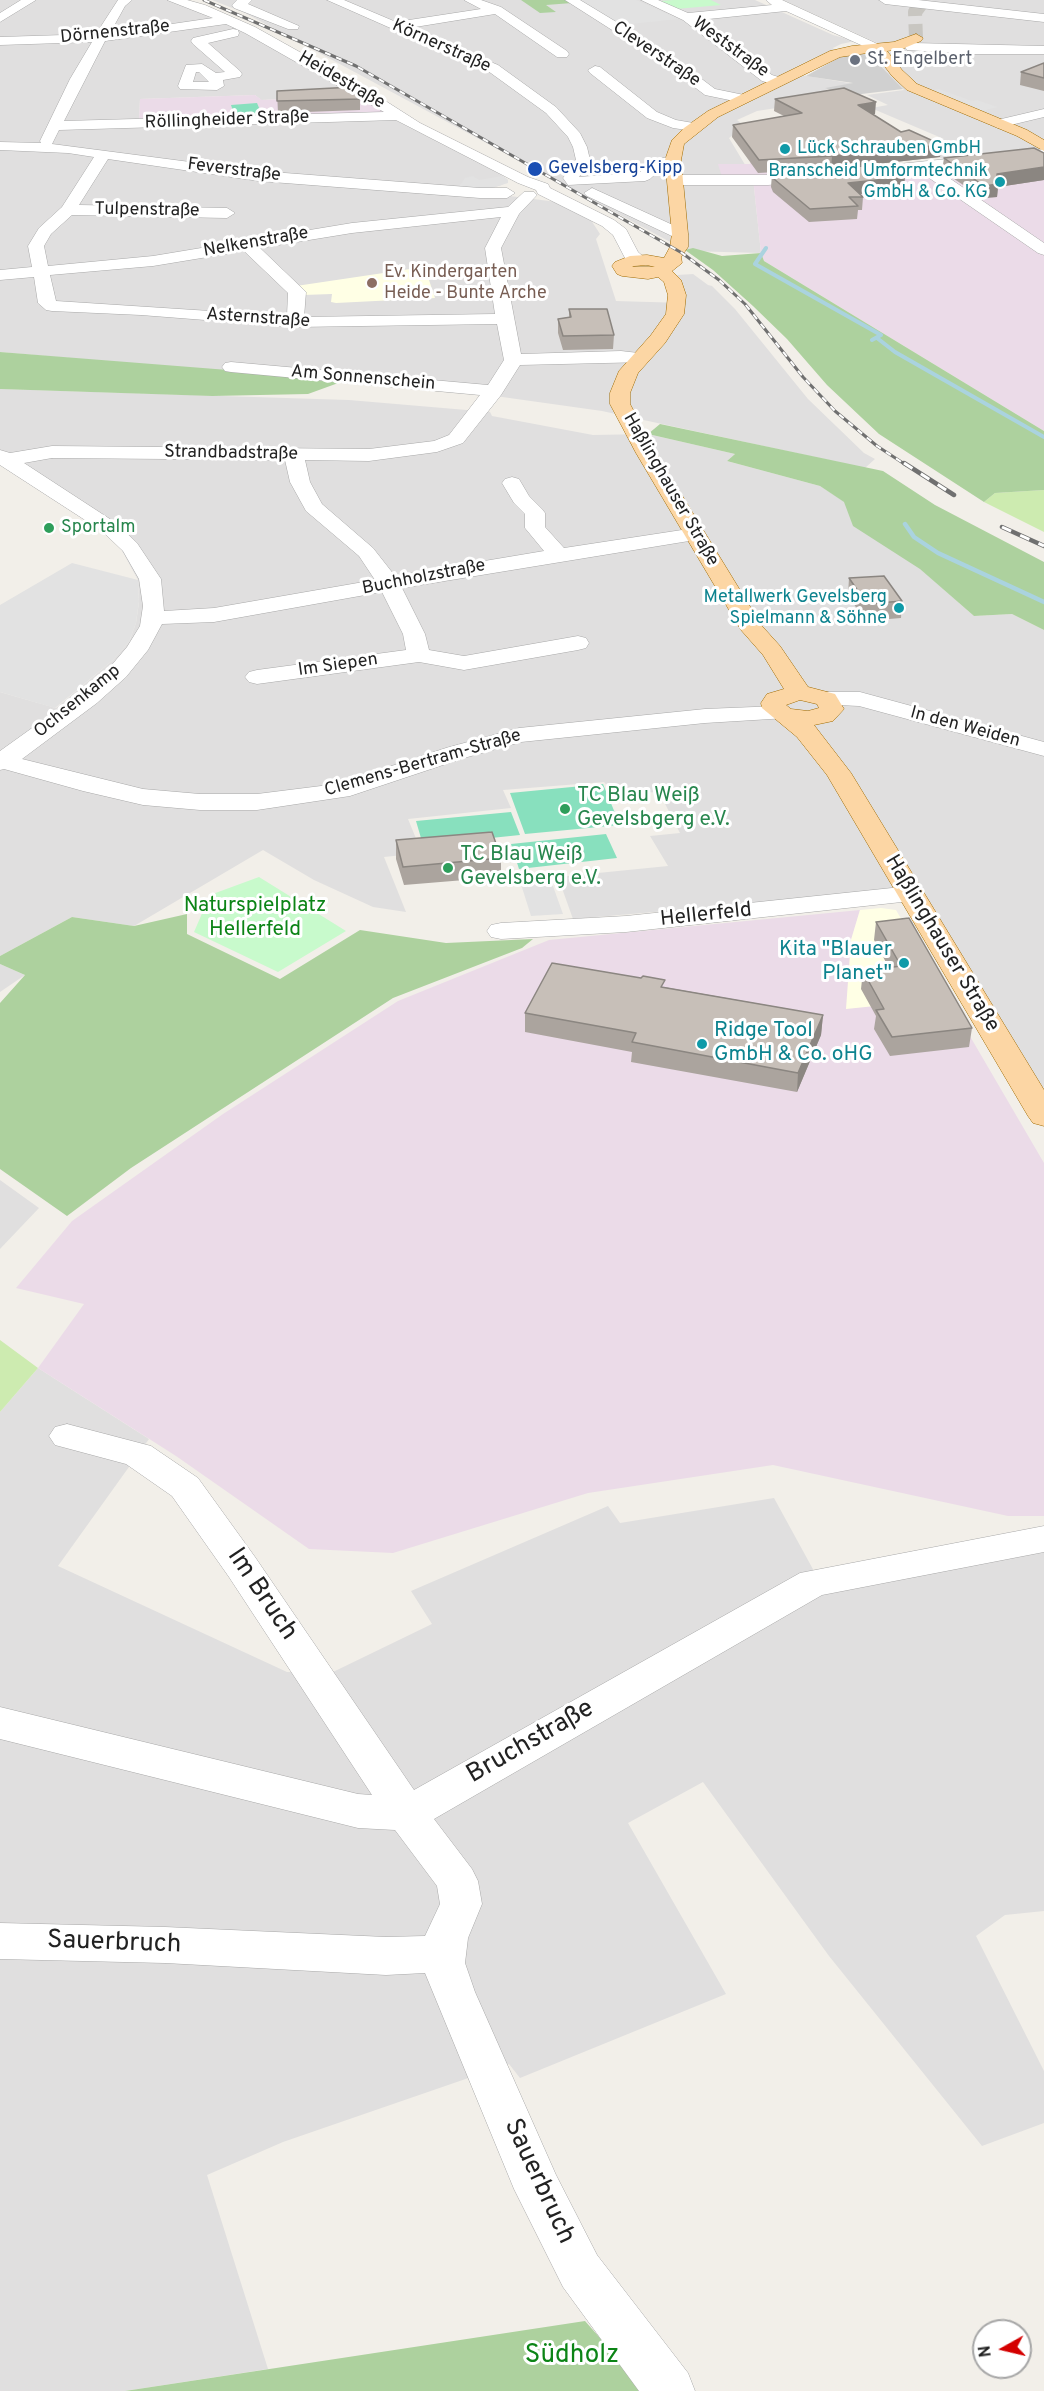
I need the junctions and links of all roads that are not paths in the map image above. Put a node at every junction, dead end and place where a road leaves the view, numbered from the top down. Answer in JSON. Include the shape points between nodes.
{"nodes":[{"id":1,"x":30,"y":0,"type":"edge"},
{"id":2,"x":126,"y":0,"type":"edge"},
{"id":3,"x":173,"y":0,"type":"edge"},
{"id":4,"x":246,"y":0,"type":"edge"},
{"id":5,"x":333,"y":0,"type":"edge"},
{"id":6,"x":470,"y":0,"type":"edge"},
{"id":7,"x":571,"y":0,"type":"edge"},
{"id":8,"x":647,"y":0,"type":"edge"},
{"id":9,"x":772,"y":0,"type":"edge"},
{"id":10,"x":885,"y":0,"type":"edge"},
{"id":11,"x":1002,"y":0,"type":"edge"},
{"id":12,"x":787,"y":7,"type":"junction"},
{"id":13,"x":497,"y":10,"type":"junction"},
{"id":14,"x":971,"y":10,"type":"junction"},
{"id":15,"x":4,"y":13,"type":"edge"},
{"id":16,"x":687,"y":17,"type":"junction"},
{"id":17,"x":1044,"y":18,"type":"edge"},
{"id":18,"x":229,"y":20,"type":"junction"},
{"id":19,"x":293,"y":26,"type":"dead end"},
{"id":20,"x":394,"y":26,"type":"junction"},
{"id":21,"x":250,"y":30,"type":"junction"},
{"id":22,"x":101,"y":38,"type":"junction"},
{"id":23,"x":0,"y":41,"type":"edge"},
{"id":24,"x":914,"y":42,"type":"joint"},
{"id":25,"x":877,"y":47,"type":"junction"},
{"id":26,"x":1044,"y":50,"type":"edge"},
{"id":27,"x":562,"y":54,"type":"dead end"},
{"id":28,"x":595,"y":70,"type":"dead end"},
{"id":29,"x":213,"y":78,"type":"dead end"},
{"id":30,"x":780,"y":82,"type":"junction"},
{"id":31,"x":744,"y":99,"type":"junction"},
{"id":32,"x":1044,"y":113,"type":"edge"},
{"id":33,"x":400,"y":116,"type":"junction"},
{"id":34,"x":998,"y":123,"type":"junction"},
{"id":35,"x":55,"y":126,"type":"junction"},
{"id":36,"x":694,"y":127,"type":"junction"},
{"id":37,"x":0,"y":146,"type":"edge"},
{"id":38,"x":1044,"y":146,"type":"edge"},
{"id":39,"x":44,"y":147,"type":"junction"},
{"id":40,"x":1044,"y":153,"type":"edge"},
{"id":41,"x":104,"y":154,"type":"junction"},
{"id":42,"x":673,"y":160,"type":"junction"},
{"id":43,"x":920,"y":165,"type":"junction"},
{"id":44,"x":259,"y":176,"type":"junction"},
{"id":45,"x":675,"y":180,"type":"junction"},
{"id":46,"x":573,"y":182,"type":"junction"},
{"id":47,"x":246,"y":189,"type":"dead end"},
{"id":48,"x":520,"y":192,"type":"junction"},
{"id":49,"x":68,"y":210,"type":"junction"},
{"id":50,"x":227,"y":225,"type":"junction"},
{"id":51,"x":680,"y":234,"type":"junction"},
{"id":52,"x":246,"y":244,"type":"junction"},
{"id":53,"x":1044,"y":250,"type":"edge"},
{"id":54,"x":652,"y":265,"type":"junction"},
{"id":55,"x":41,"y":270,"type":"junction"},
{"id":56,"x":0,"y":275,"type":"edge"},
{"id":57,"x":504,"y":319,"type":"junction"},
{"id":58,"x":295,"y":322,"type":"junction"},
{"id":59,"x":641,"y":358,"type":"junction"},
{"id":60,"x":513,"y":360,"type":"junction"},
{"id":61,"x":231,"y":367,"type":"dead end"},
{"id":62,"x":494,"y":391,"type":"junction"},
{"id":63,"x":294,"y":456,"type":"junction"},
{"id":64,"x":3,"y":458,"type":"edge"},
{"id":65,"x":512,"y":483,"type":"dead end"},
{"id":66,"x":695,"y":534,"type":"junction"},
{"id":67,"x":559,"y":555,"type":"junction"},
{"id":68,"x":390,"y":585,"type":"junction"},
{"id":69,"x":153,"y":618,"type":"junction"},
{"id":70,"x":578,"y":643,"type":"dead end"},
{"id":71,"x":419,"y":655,"type":"junction"},
{"id":72,"x":257,"y":677,"type":"dead end"},
{"id":73,"x":785,"y":704,"type":"junction"},
{"id":74,"x":825,"y":709,"type":"junction"},
{"id":75,"x":1044,"y":749,"type":"edge"},
{"id":76,"x":1,"y":762,"type":"edge"},
{"id":77,"x":838,"y":772,"type":"junction"},
{"id":78,"x":911,"y":894,"type":"junction"},
{"id":79,"x":501,"y":931,"type":"dead end"},
{"id":80,"x":1044,"y":1116,"type":"edge"},
{"id":81,"x":67,"y":1436,"type":"dead end"},
{"id":82,"x":1044,"y":1539,"type":"edge"},
{"id":83,"x":0,"y":1723,"type":"edge"},
{"id":84,"x":407,"y":1814,"type":"junction"},
{"id":85,"x":0,"y":1941,"type":"edge"},
{"id":86,"x":444,"y":1954,"type":"junction"},
{"id":87,"x":670,"y":2391,"type":"edge"}],
"edges":[{"from":1,"to":15,"type":"street"},
{"from":2,"to":22,"type":"street"},
{"from":3,"to":18,"type":"street","name":"Heidestraße"},
{"from":4,"to":19,"type":"street","via":[[238,4]]},
{"from":5,"to":20,"type":"street","name":"Körnerstraße"},
{"from":6,"to":13,"type":"street"},
{"from":7,"to":31,"type":"street","name":"Cleverstraße","via":[[661,55],[710,92]]},
{"from":8,"to":16,"type":"street","name":"Weststraße"},
{"from":9,"to":12,"type":"street"},
{"from":10,"to":14,"type":"street"},
{"from":11,"to":14,"type":"street"},
{"from":12,"to":16,"type":"street"},
{"from":12,"to":25,"type":"street"},
{"from":13,"to":20,"type":"street"},
{"from":13,"to":27,"type":"street"},
{"from":14,"to":17,"type":"street"},
{"from":16,"to":30,"type":"street","name":"Weststraße","via":[[767,78]]},
{"from":18,"to":21,"type":"street","name":"Heidestraße"},
{"from":18,"to":22,"type":"street","name":"Dörnenstraße"},
{"from":20,"to":46,"type":"street","name":"Körnerstraße","via":[[492,68],[551,110],[575,135],[583,160],[571,178]]},
{"from":21,"to":29,"type":"street","via":[[198,41],[236,73]]},
{"from":21,"to":33,"type":"street","name":"Heidestraße"},
{"from":22,"to":23,"type":"street","name":"Dörnenstraße"},
{"from":22,"to":35,"type":"street"},
{"from":24,"to":25,"type":"main road"},
{"from":24,"to":26,"type":"street","via":[[969,50]]},
{"from":25,"to":30,"type":"main road","via":[[835,54]]},
{"from":25,"to":34,"type":"main road","via":[[912,87]]},
{"from":28,"to":36,"type":"street","via":[[652,115]]},
{"from":30,"to":31,"type":"main road"},
{"from":31,"to":36,"type":"main road"},
{"from":32,"to":34,"type":"street"},
{"from":33,"to":35,"type":"street","name":"Röllingheider Straße"},
{"from":33,"to":48,"type":"street","name":"Heidestraße"},
{"from":34,"to":38,"type":"main road"},
{"from":35,"to":39,"type":"street"},
{"from":36,"to":42,"type":"main road","via":[[677,143]]},
{"from":37,"to":39,"type":"street","name":"Feverstraße"},
{"from":39,"to":41,"type":"street","name":"Feverstraße"},
{"from":40,"to":43,"type":"street"},
{"from":41,"to":44,"type":"street","name":"Feverstraße"},
{"from":41,"to":49,"type":"street"},
{"from":42,"to":45,"type":"main road"},
{"from":42,"to":46,"type":"street","via":[[659,163],[645,176]]},
{"from":43,"to":45,"type":"street","via":[[802,178]]},
{"from":43,"to":53,"type":"street"},
{"from":44,"to":47,"type":"street"},
{"from":44,"to":48,"type":"street","name":"Feverstraße"},
{"from":45,"to":51,"type":"main road"},
{"from":46,"to":51,"type":"street"},
{"from":48,"to":52,"type":"street","name":"Nelkenstraße","via":[[382,224]]},
{"from":48,"to":54,"type":"street","name":"Heidestraße","via":[[566,201],[608,223],[626,240],[618,250],[619,256]]},
{"from":48,"to":57,"type":"street","via":[[493,248]]},
{"from":49,"to":50,"type":"street","name":"Tulpenstraße"},
{"from":49,"to":55,"type":"street","via":[[39,239],[36,248]]},
{"from":50,"to":52,"type":"street","name":"Nelkenstraße"},
{"from":50,"to":55,"type":"street","name":"Nelkenstraße","via":[[153,261]]},
{"from":51,"to":54,"type":"main road","via":[[679,248]]},
{"from":52,"to":58,"type":"street","via":[[297,292]]},
{"from":54,"to":59,"type":"main road","name":"Haßlinghauser Straße","via":[[675,288],[678,301],[675,314]]},
{"from":55,"to":56,"type":"street","name":"Nelkenstraße"},
{"from":55,"to":58,"type":"street","name":"Asternstraße","via":[[47,303],[52,306]]},
{"from":57,"to":58,"type":"street","name":"Asternstraße"},
{"from":57,"to":60,"type":"street"},
{"from":59,"to":60,"type":"street"},
{"from":59,"to":66,"type":"main road","name":"Haßlinghauser Straße","via":[[624,380],[620,404]]},
{"from":60,"to":62,"type":"street"},
{"from":61,"to":62,"type":"street","name":"Am Sonnenschein"},
{"from":62,"to":63,"type":"street","name":"Strandbadstraße","via":[[456,439],[437,447],[369,455]]},
{"from":63,"to":64,"type":"street","name":"Strandbadstraße","via":[[52,452]]},
{"from":63,"to":68,"type":"street","via":[[300,482],[314,507],[366,552]]},
{"from":64,"to":69,"type":"street","name":"Ochsenkamp","via":[[110,527],[130,547],[150,579]]},
{"from":65,"to":67,"type":"street","via":[[535,513],[535,528]]},
{"from":66,"to":67,"type":"street","name":"Buchholzstraße"},
{"from":66,"to":73,"type":"main road","name":"Haßlinghauser Straße","via":[[753,630],[772,651]]},
{"from":67,"to":68,"type":"street","name":"Buchholzstraße"},
{"from":68,"to":69,"type":"street","name":"Buchholzstraße","via":[[214,615]]},
{"from":68,"to":71,"type":"street","via":[[414,634]]},
{"from":69,"to":76,"type":"street","name":"Ochsenkamp","via":[[137,650],[118,672]]},
{"from":70,"to":71,"type":"street","name":"Im Siepen","via":[[464,663]]},
{"from":71,"to":72,"type":"street","name":"Im Siepen"},
{"from":73,"to":74,"type":"main road"},
{"from":73,"to":76,"type":"street","name":"Clemens-Bertram-Straße","via":[[519,735],[340,791],[257,802],[143,797]]},
{"from":73,"to":77,"type":"main road","name":"Haßlinghauser Straße"},
{"from":74,"to":75,"type":"street","name":"In den Weiden","via":[[886,707]]},
{"from":74,"to":77,"type":"main road","name":"Haßlinghauser Straße"},
{"from":77,"to":78,"type":"main road","name":"Haßlinghauser Straße"},
{"from":78,"to":79,"type":"street","name":"Hellerfeld","via":[[626,924]]},
{"from":78,"to":80,"type":"main road","name":"Haßlinghauser Straße"},
{"from":81,"to":84,"type":"street","name":"Im Bruch","via":[[138,1455],[185,1487]]},
{"from":82,"to":84,"type":"street","name":"Bruchstraße","via":[[813,1583]]},
{"from":83,"to":84,"type":"street","via":[[358,1811]]},
{"from":84,"to":86,"type":"street","name":"Sauerbruch","via":[[457,1881],[461,1904],[446,1938]]},
{"from":85,"to":86,"type":"street","name":"Sauerbruch","via":[[387,1956]]},
{"from":86,"to":87,"type":"street","name":"Sauerbruch","via":[[443,1963],[453,1992],[538,2189],[580,2271]]}]}
